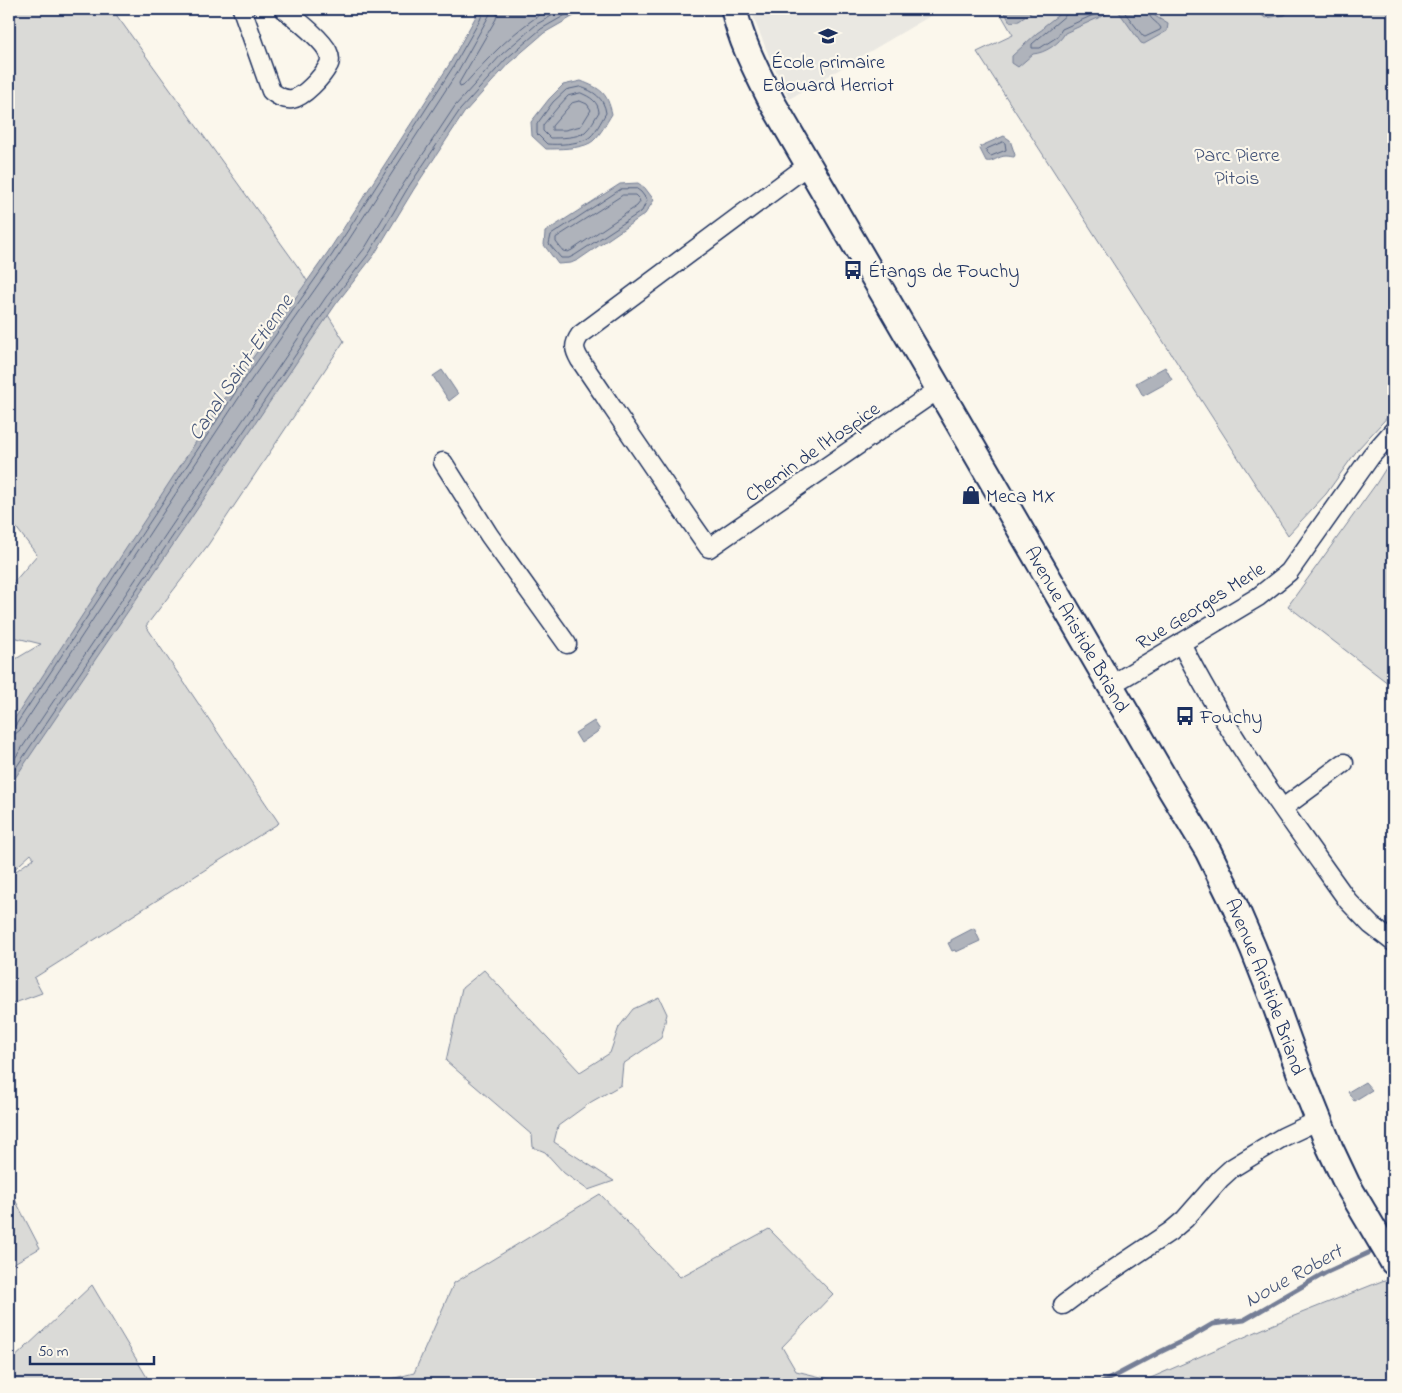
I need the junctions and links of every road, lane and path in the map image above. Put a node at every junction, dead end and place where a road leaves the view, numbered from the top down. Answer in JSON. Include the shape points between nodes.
{"nodes":[{"id":1,"x":242,"y":9,"type":"edge"},
{"id":2,"x":284,"y":9,"type":"edge"},
{"id":3,"x":734,"y":9,"type":"edge"},
{"id":4,"x":808,"y":165,"type":"junction"},
{"id":5,"x":939,"y":389,"type":"junction"},
{"id":6,"x":1393,"y":432,"type":"edge"},
{"id":7,"x":443,"y":462,"type":"dead end"},
{"id":8,"x":567,"y":644,"type":"dead end"},
{"id":9,"x":1180,"y":644,"type":"junction"},
{"id":10,"x":1111,"y":685,"type":"junction"},
{"id":11,"x":1344,"y":763,"type":"dead end"},
{"id":12,"x":1283,"y":808,"type":"junction"},
{"id":13,"x":1393,"y":942,"type":"edge"},
{"id":14,"x":1318,"y":1120,"type":"junction"},
{"id":15,"x":1391,"y":1259,"type":"edge"},
{"id":16,"x":1063,"y":1305,"type":"dead end"}],
"edges":[{"from":1,"to":2,"type":"street","via":[[271,91],[279,98],[290,99],[301,96],[316,82],[329,65],[330,57],[323,44]]},
{"from":3,"to":4,"type":"street","name":"Avenue Aristide Briand","via":[[747,53]]},
{"from":4,"to":5,"type":"street","name":"Avenue Aristide Briand"},
{"from":4,"to":5,"type":"street","name":"Chemin de l'Hospice","via":[[580,336],[575,344],[580,360],[709,548]]},
{"from":5,"to":10,"type":"street","name":"Avenue Aristide Briand"},
{"from":6,"to":9,"type":"street","name":"Rue Georges Merle","via":[[1370,456],[1289,572],[1258,597]]},
{"from":7,"to":8,"type":"street","via":[[489,535]]},
{"from":9,"to":10,"type":"street","name":"Rue Georges Merle"},
{"from":9,"to":12,"type":"street","via":[[1230,731]]},
{"from":10,"to":14,"type":"street","name":"Avenue Aristide Briand","via":[[1208,851],[1234,904]]},
{"from":11,"to":12,"type":"street"},
{"from":12,"to":13,"type":"street","via":[[1348,901]]},
{"from":14,"to":15,"type":"street","name":"Avenue Aristide Briand","via":[[1347,1184]]},
{"from":14,"to":16,"type":"street","via":[[1232,1168],[1171,1231]]}]}
